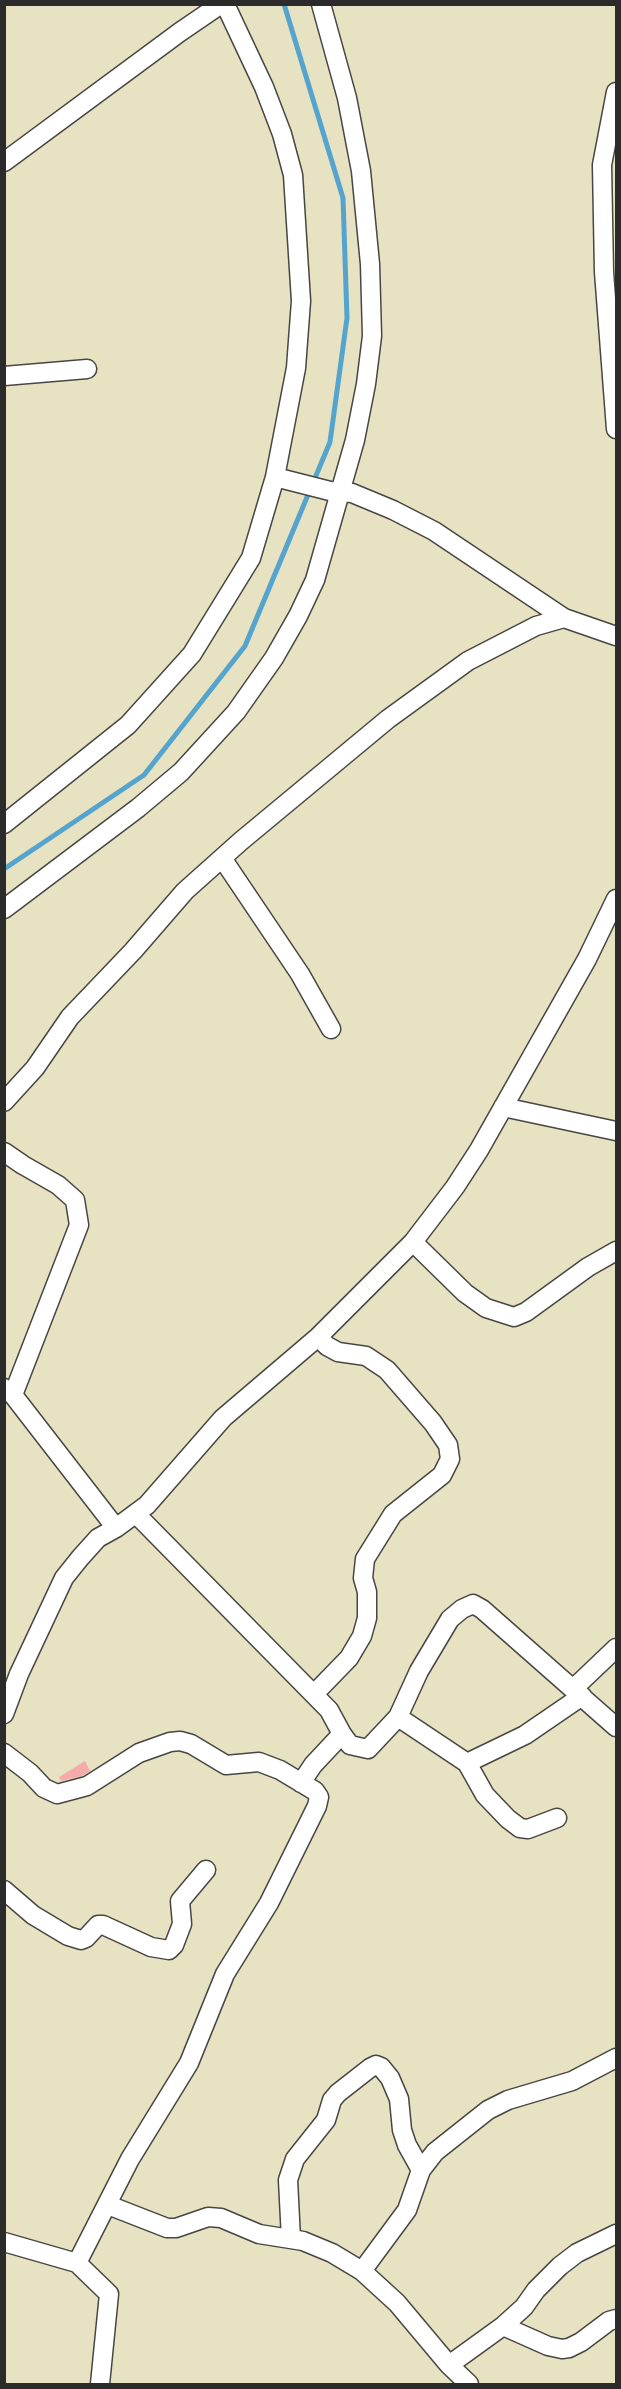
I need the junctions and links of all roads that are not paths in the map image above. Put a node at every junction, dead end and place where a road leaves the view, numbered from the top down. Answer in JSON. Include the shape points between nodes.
{"nodes":[{"id":1,"x":223,"y":4,"type":"edge"},
{"id":2,"x":321,"y":4,"type":"edge"},
{"id":3,"x":616,"y":92,"type":"edge"},
{"id":4,"x":4,"y":162,"type":"edge"},
{"id":5,"x":87,"y":369,"type":"dead end"},
{"id":6,"x":4,"y":376,"type":"edge"},
{"id":7,"x":616,"y":429,"type":"edge"},
{"id":8,"x":286,"y":474,"type":"junction"},
{"id":9,"x":338,"y":488,"type":"junction"},
{"id":10,"x":564,"y":618,"type":"junction"},
{"id":11,"x":616,"y":636,"type":"edge"},
{"id":12,"x":4,"y":824,"type":"edge"},
{"id":13,"x":222,"y":858,"type":"junction"},
{"id":14,"x":616,"y":899,"type":"edge"},
{"id":15,"x":4,"y":909,"type":"edge"},
{"id":16,"x":331,"y":1029,"type":"dead end"},
{"id":17,"x":4,"y":1102,"type":"edge"},
{"id":18,"x":503,"y":1107,"type":"junction"},
{"id":19,"x":616,"y":1131,"type":"edge"},
{"id":20,"x":4,"y":1152,"type":"edge"},
{"id":21,"x":413,"y":1242,"type":"junction"},
{"id":22,"x":616,"y":1251,"type":"edge"},
{"id":23,"x":318,"y":1337,"type":"junction"},
{"id":24,"x":9,"y":1392,"type":"edge"},
{"id":25,"x":136,"y":1514,"type":"junction"},
{"id":26,"x":116,"y":1528,"type":"junction"},
{"id":27,"x":616,"y":1648,"type":"edge"},
{"id":28,"x":577,"y":1693,"type":"junction"},
{"id":29,"x":314,"y":1694,"type":"junction"},
{"id":30,"x":6,"y":1708,"type":"edge"},
{"id":31,"x":398,"y":1717,"type":"junction"},
{"id":32,"x":616,"y":1728,"type":"edge"},
{"id":33,"x":342,"y":1734,"type":"junction"},
{"id":34,"x":4,"y":1753,"type":"edge"},
{"id":35,"x":467,"y":1763,"type":"junction"},
{"id":36,"x":301,"y":1783,"type":"junction"},
{"id":37,"x":557,"y":1818,"type":"dead end"},
{"id":38,"x":206,"y":1870,"type":"dead end"},
{"id":39,"x":4,"y":1890,"type":"edge"},
{"id":40,"x":616,"y":2058,"type":"edge"},
{"id":41,"x":421,"y":2170,"type":"junction"},
{"id":42,"x":108,"y":2205,"type":"junction"},
{"id":43,"x":616,"y":2234,"type":"edge"},
{"id":44,"x":291,"y":2239,"type":"junction"},
{"id":45,"x":4,"y":2242,"type":"edge"},
{"id":46,"x":77,"y":2263,"type":"junction"},
{"id":47,"x":362,"y":2271,"type":"junction"},
{"id":48,"x":616,"y":2319,"type":"edge"},
{"id":49,"x":503,"y":2326,"type":"junction"},
{"id":50,"x":449,"y":2365,"type":"junction"},
{"id":51,"x":100,"y":2385,"type":"edge"},
{"id":52,"x":469,"y":2385,"type":"edge"}],
"edges":[{"from":1,"to":4,"type":"street"},
{"from":1,"to":8,"type":"street","via":[[264,87],[293,174],[301,301]]},
{"from":2,"to":9,"type":"street","via":[[362,171],[370,264],[372,336],[366,384],[355,440]]},
{"from":3,"to":7,"type":"street","via":[[602,165],[604,272]]},
{"from":5,"to":6,"type":"street"},
{"from":8,"to":9,"type":"street"},
{"from":8,"to":12,"type":"street","via":[[251,558],[192,654],[128,725]]},
{"from":9,"to":10,"type":"street","via":[[434,531]]},
{"from":9,"to":15,"type":"street","via":[[315,580],[303,607],[236,712],[181,772]]},
{"from":10,"to":11,"type":"street"},
{"from":10,"to":13,"type":"street","via":[[536,627],[459,668],[388,719]]},
{"from":13,"to":16,"type":"street","via":[[300,974]]},
{"from":13,"to":17,"type":"street","via":[[185,891],[70,1017],[36,1068]]},
{"from":14,"to":18,"type":"street","via":[[587,959]]},
{"from":18,"to":19,"type":"street"},
{"from":18,"to":21,"type":"street","via":[[455,1187]]},
{"from":20,"to":24,"type":"street","via":[[75,1200],[79,1225]]},
{"from":21,"to":22,"type":"street","via":[[465,1293],[486,1308],[514,1317]]},
{"from":21,"to":23,"type":"street"},
{"from":23,"to":25,"type":"street","via":[[223,1418]]},
{"from":23,"to":29,"type":"street","via":[[338,1352],[366,1356],[387,1370],[433,1423],[448,1446],[450,1459],[442,1475],[393,1514],[365,1559],[367,1618],[362,1636],[349,1658]]},
{"from":24,"to":26,"type":"street"},
{"from":25,"to":26,"type":"street"},
{"from":25,"to":29,"type":"street"},
{"from":26,"to":30,"type":"street","via":[[98,1538],[64,1578]]},
{"from":27,"to":28,"type":"street"},
{"from":28,"to":31,"type":"street","via":[[473,1604],[450,1619],[419,1671]]},
{"from":28,"to":32,"type":"street"},
{"from":28,"to":35,"type":"street","via":[[525,1735]]},
{"from":29,"to":33,"type":"street","via":[[329,1710]]},
{"from":31,"to":33,"type":"street","via":[[368,1749],[350,1745]]},
{"from":31,"to":35,"type":"street"},
{"from":33,"to":36,"type":"street"},
{"from":34,"to":36,"type":"street","via":[[44,1788],[57,1794],[87,1786],[139,1753],[180,1741],[191,1743],[226,1765],[259,1762]]},
{"from":35,"to":37,"type":"street","via":[[485,1794],[520,1828],[528,1829]]},
{"from":36,"to":42,"type":"street","via":[[315,1791],[319,1797],[317,1806],[269,1903],[225,1974],[189,2063],[130,2159]]},
{"from":38,"to":39,"type":"street","via":[[180,1900],[182,1924],[169,1950],[151,1947],[103,1925],[81,1940],[68,1936],[33,1915]]},
{"from":40,"to":41,"type":"street","via":[[572,2081],[488,2110],[435,2152]]},
{"from":41,"to":44,"type":"street","via":[[402,2130],[399,2099],[390,2078],[376,2065],[338,2093],[326,2120],[295,2159],[288,2180]]},
{"from":41,"to":47,"type":"street","via":[[407,2210]]},
{"from":42,"to":44,"type":"street","via":[[167,2228],[208,2217],[220,2218],[267,2236]]},
{"from":42,"to":46,"type":"street"},
{"from":43,"to":49,"type":"street","via":[[560,2266]]},
{"from":44,"to":47,"type":"street","via":[[332,2253]]},
{"from":45,"to":46,"type":"street"},
{"from":46,"to":51,"type":"street","via":[[109,2294]]},
{"from":47,"to":50,"type":"street","via":[[397,2303]]},
{"from":48,"to":49,"type":"street","via":[[581,2342],[562,2349]]},
{"from":49,"to":50,"type":"street"},
{"from":50,"to":52,"type":"street"}]}
